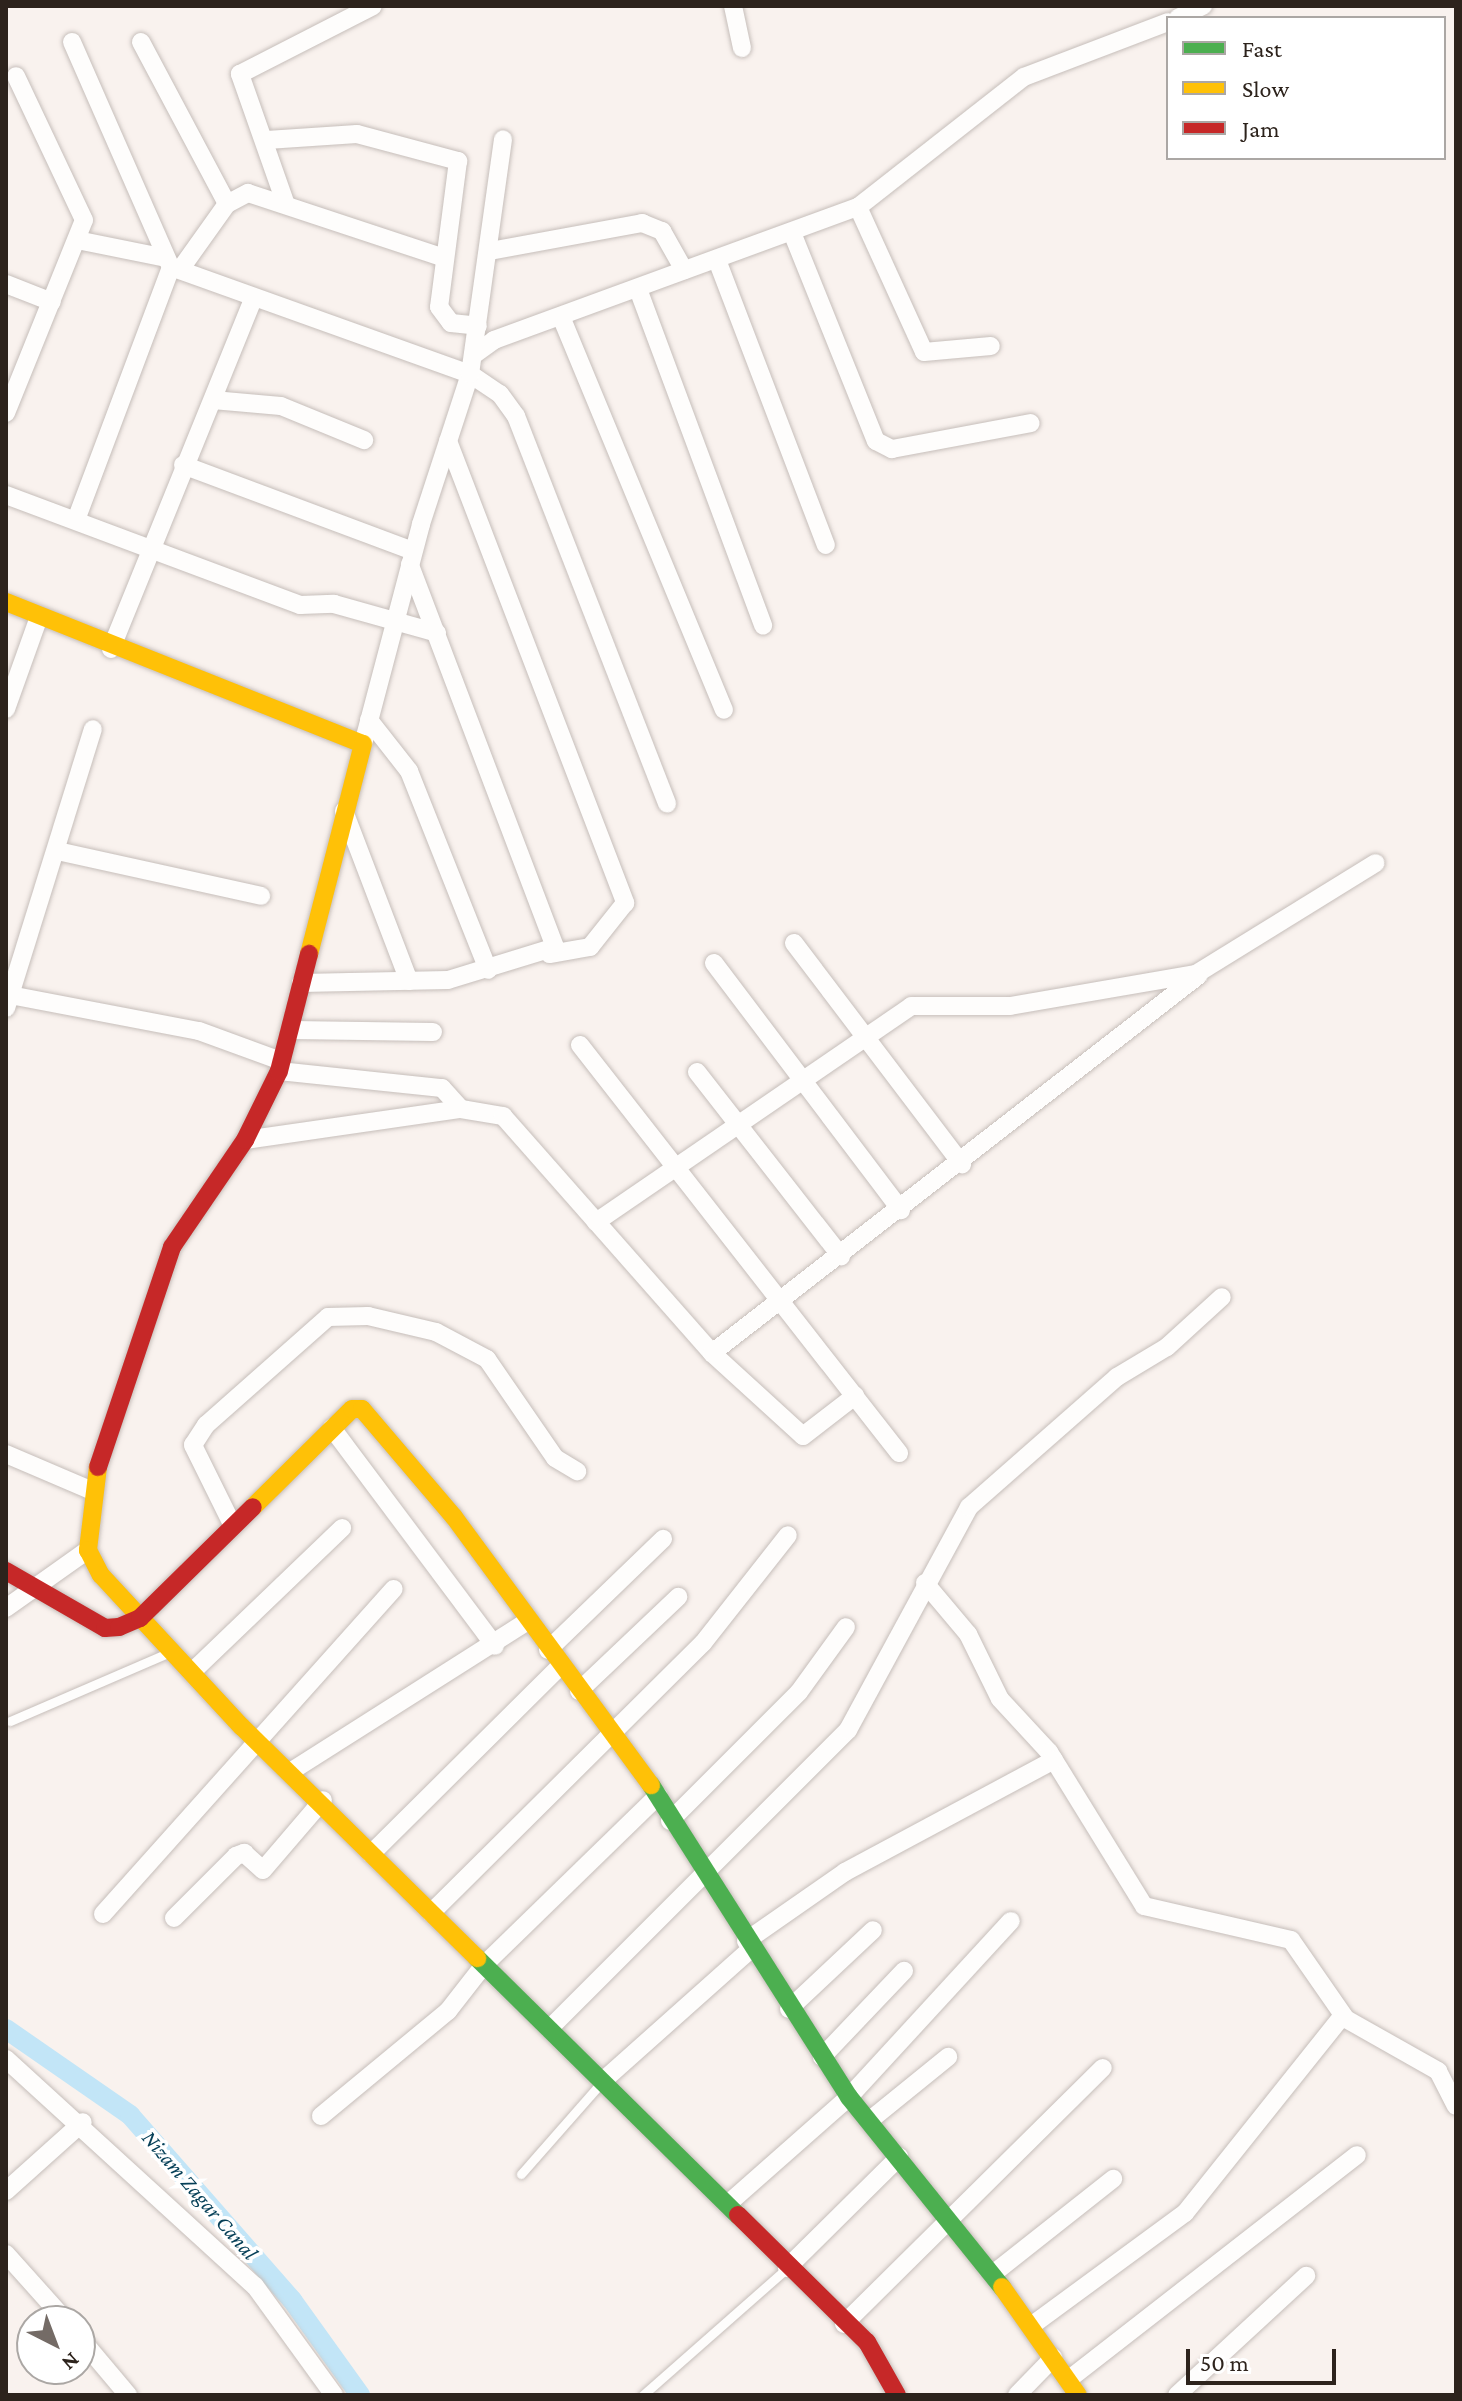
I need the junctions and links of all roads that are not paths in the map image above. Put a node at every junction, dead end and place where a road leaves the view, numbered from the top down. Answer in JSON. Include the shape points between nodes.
{"nodes":[{"id":1,"x":373,"y":6,"type":"edge"},
{"id":2,"x":733,"y":6,"type":"edge"},
{"id":3,"x":1203,"y":6,"type":"edge"},
{"id":4,"x":1182,"y":16,"type":"edge"},
{"id":5,"x":1166,"y":23,"type":"edge"},
{"id":6,"x":72,"y":42,"type":"dead end"},
{"id":7,"x":141,"y":42,"type":"dead end"},
{"id":8,"x":742,"y":48,"type":"dead end"},
{"id":9,"x":16,"y":76,"type":"dead end"},
{"id":10,"x":503,"y":139,"type":"dead end"},
{"id":11,"x":267,"y":140,"type":"junction"},
{"id":12,"x":285,"y":202,"type":"junction"},
{"id":13,"x":227,"y":204,"type":"junction"},
{"id":14,"x":858,"y":207,"type":"junction"},
{"id":15,"x":793,"y":235,"type":"junction"},
{"id":16,"x":77,"y":240,"type":"junction"},
{"id":17,"x":490,"y":251,"type":"junction"},
{"id":18,"x":445,"y":258,"type":"junction"},
{"id":19,"x":717,"y":260,"type":"junction"},
{"id":20,"x":173,"y":264,"type":"junction"},
{"id":21,"x":684,"y":270,"type":"junction"},
{"id":22,"x":6,"y":284,"type":"edge"},
{"id":23,"x":638,"y":289,"type":"junction"},
{"id":24,"x":52,"y":302,"type":"junction"},
{"id":25,"x":252,"y":302,"type":"junction"},
{"id":26,"x":562,"y":319,"type":"junction"},
{"id":27,"x":478,"y":326,"type":"junction"},
{"id":28,"x":991,"y":346,"type":"dead end"},
{"id":29,"x":475,"y":354,"type":"junction"},
{"id":30,"x":470,"y":374,"type":"junction"},
{"id":31,"x":213,"y":400,"type":"junction"},
{"id":32,"x":6,"y":413,"type":"edge"},
{"id":33,"x":1031,"y":423,"type":"dead end"},
{"id":34,"x":364,"y":440,"type":"dead end"},
{"id":35,"x":448,"y":441,"type":"junction"},
{"id":36,"x":183,"y":465,"type":"junction"},
{"id":37,"x":6,"y":495,"type":"edge"},
{"id":38,"x":76,"y":520,"type":"junction"},
{"id":39,"x":826,"y":545,"type":"dead end"},
{"id":40,"x":153,"y":552,"type":"junction"},
{"id":41,"x":411,"y":558,"type":"junction"},
{"id":42,"x":6,"y":602,"type":"edge"},
{"id":43,"x":39,"y":617,"type":"junction"},
{"id":44,"x":395,"y":619,"type":"junction"},
{"id":45,"x":763,"y":626,"type":"dead end"},
{"id":46,"x":437,"y":633,"type":"junction"},
{"id":47,"x":111,"y":649,"type":"junction"},
{"id":48,"x":6,"y":709,"type":"edge"},
{"id":49,"x":724,"y":710,"type":"dead end"},
{"id":50,"x":369,"y":720,"type":"junction"},
{"id":51,"x":93,"y":729,"type":"dead end"},
{"id":52,"x":363,"y":744,"type":"junction"},
{"id":53,"x":667,"y":804,"type":"dead end"},
{"id":54,"x":344,"y":811,"type":"junction"},
{"id":55,"x":57,"y":851,"type":"junction"},
{"id":56,"x":1376,"y":863,"type":"dead end"},
{"id":57,"x":261,"y":896,"type":"dead end"},
{"id":58,"x":794,"y":943,"type":"dead end"},
{"id":59,"x":550,"y":954,"type":"junction"},
{"id":60,"x":714,"y":963,"type":"dead end"},
{"id":61,"x":488,"y":970,"type":"junction"},
{"id":62,"x":1204,"y":971,"type":"junction"},
{"id":63,"x":10,"y":972,"type":"edge"},
{"id":64,"x":409,"y":981,"type":"junction"},
{"id":65,"x":301,"y":983,"type":"junction"},
{"id":66,"x":8,"y":1001,"type":"edge"},
{"id":67,"x":292,"y":1030,"type":"junction"},
{"id":68,"x":433,"y":1032,"type":"dead end"},
{"id":69,"x":864,"y":1039,"type":"junction"},
{"id":70,"x":580,"y":1045,"type":"dead end"},
{"id":71,"x":280,"y":1066,"type":"junction"},
{"id":72,"x":697,"y":1072,"type":"dead end"},
{"id":73,"x":800,"y":1084,"type":"junction"},
{"id":74,"x":461,"y":1109,"type":"junction"},
{"id":75,"x":738,"y":1129,"type":"junction"},
{"id":76,"x":245,"y":1140,"type":"junction"},
{"id":77,"x":962,"y":1164,"type":"junction"},
{"id":78,"x":680,"y":1171,"type":"junction"},
{"id":79,"x":901,"y":1210,"type":"junction"},
{"id":80,"x":596,"y":1222,"type":"junction"},
{"id":81,"x":841,"y":1256,"type":"junction"},
{"id":82,"x":1222,"y":1297,"type":"dead end"},
{"id":83,"x":781,"y":1301,"type":"junction"},
{"id":84,"x":712,"y":1353,"type":"junction"},
{"id":85,"x":855,"y":1396,"type":"junction"},
{"id":86,"x":332,"y":1428,"type":"junction"},
{"id":87,"x":899,"y":1453,"type":"dead end"},
{"id":88,"x":6,"y":1454,"type":"edge"},
{"id":89,"x":577,"y":1471,"type":"dead end"},
{"id":90,"x":90,"y":1490,"type":"junction"},
{"id":91,"x":231,"y":1522,"type":"junction"},
{"id":92,"x":342,"y":1528,"type":"dead end"},
{"id":93,"x":788,"y":1535,"type":"dead end"},
{"id":94,"x":663,"y":1539,"type":"dead end"},
{"id":95,"x":88,"y":1550,"type":"junction"},
{"id":96,"x":6,"y":1571,"type":"edge"},
{"id":97,"x":925,"y":1583,"type":"junction"},
{"id":98,"x":36,"y":1587,"type":"junction"},
{"id":99,"x":394,"y":1589,"type":"dead end"},
{"id":100,"x":678,"y":1597,"type":"dead end"},
{"id":101,"x":6,"y":1608,"type":"edge"},
{"id":102,"x":140,"y":1618,"type":"junction"},
{"id":103,"x":526,"y":1622,"type":"junction"},
{"id":104,"x":846,"y":1627,"type":"dead end"},
{"id":105,"x":495,"y":1646,"type":"junction"},
{"id":106,"x":548,"y":1650,"type":"junction"},
{"id":107,"x":170,"y":1652,"type":"junction"},
{"id":108,"x":560,"y":1666,"type":"junction"},
{"id":109,"x":192,"y":1672,"type":"junction"},
{"id":110,"x":579,"y":1691,"type":"junction"},
{"id":111,"x":10,"y":1721,"type":"dead end"},
{"id":112,"x":611,"y":1727,"type":"junction"},
{"id":113,"x":257,"y":1740,"type":"junction"},
{"id":114,"x":1054,"y":1760,"type":"junction"},
{"id":115,"x":290,"y":1772,"type":"junction"},
{"id":116,"x":658,"y":1796,"type":"junction"},
{"id":117,"x":323,"y":1800,"type":"junction"},
{"id":118,"x":670,"y":1821,"type":"junction"},
{"id":119,"x":371,"y":1854,"type":"junction"},
{"id":120,"x":708,"y":1872,"type":"junction"},
{"id":121,"x":431,"y":1913,"type":"junction"},
{"id":122,"x":103,"y":1914,"type":"dead end"},
{"id":123,"x":174,"y":1918,"type":"dead end"},
{"id":124,"x":1011,"y":1921,"type":"dead end"},
{"id":125,"x":873,"y":1930,"type":"dead end"},
{"id":126,"x":748,"y":1945,"type":"junction"},
{"id":127,"x":484,"y":1965,"type":"junction"},
{"id":128,"x":904,"y":1971,"type":"dead end"},
{"id":129,"x":789,"y":2009,"type":"junction"},
{"id":130,"x":1343,"y":2015,"type":"junction"},
{"id":131,"x":549,"y":2029,"type":"junction"},
{"id":132,"x":822,"y":2057,"type":"junction"},
{"id":133,"x":948,"y":2057,"type":"dead end"},
{"id":134,"x":6,"y":2059,"type":"edge"},
{"id":135,"x":1103,"y":2068,"type":"dead end"},
{"id":136,"x":605,"y":2079,"type":"junction"},
{"id":137,"x":849,"y":2097,"type":"junction"},
{"id":138,"x":1456,"y":2106,"type":"edge"},
{"id":139,"x":321,"y":2116,"type":"dead end"},
{"id":140,"x":869,"y":2121,"type":"junction"},
{"id":141,"x":83,"y":2122,"type":"junction"},
{"id":142,"x":1357,"y":2155,"type":"dead end"},
{"id":143,"x":899,"y":2157,"type":"junction"},
{"id":144,"x":521,"y":2174,"type":"dead end"},
{"id":145,"x":1113,"y":2179,"type":"dead end"},
{"id":146,"x":6,"y":2191,"type":"edge"},
{"id":147,"x":730,"y":2202,"type":"junction"},
{"id":148,"x":954,"y":2219,"type":"junction"},
{"id":149,"x":6,"y":2254,"type":"edge"},
{"id":150,"x":787,"y":2268,"type":"junction"},
{"id":151,"x":994,"y":2273,"type":"junction"},
{"id":152,"x":1306,"y":2276,"type":"dead end"},
{"id":153,"x":52,"y":2305,"type":"edge"},
{"id":154,"x":844,"y":2324,"type":"junction"},
{"id":155,"x":1031,"y":2326,"type":"junction"},
{"id":156,"x":96,"y":2357,"type":"edge"},
{"id":157,"x":1053,"y":2358,"type":"junction"},
{"id":158,"x":1073,"y":2387,"type":"edge"},
{"id":159,"x":128,"y":2395,"type":"edge"},
{"id":160,"x":334,"y":2395,"type":"edge"},
{"id":161,"x":643,"y":2395,"type":"edge"},
{"id":162,"x":897,"y":2395,"type":"edge"},
{"id":163,"x":1017,"y":2395,"type":"edge"},
{"id":164,"x":1177,"y":2395,"type":"edge"}],
"edges":[{"from":1,"to":11,"type":"street","via":[[242,70]]},
{"from":2,"to":8,"type":"street"},
{"from":3,"to":4,"type":"street"},
{"from":5,"to":14,"type":"street","via":[[1024,77]]},
{"from":6,"to":20,"type":"street"},
{"from":7,"to":13,"type":"street"},
{"from":9,"to":16,"type":"street","via":[[81,210]]},
{"from":10,"to":17,"type":"street"},
{"from":11,"to":12,"type":"street"},
{"from":11,"to":18,"type":"street","via":[[357,134],[453,157],[459,169]]},
{"from":12,"to":13,"type":"street","via":[[248,193]]},
{"from":12,"to":18,"type":"street"},
{"from":13,"to":20,"type":"street"},
{"from":14,"to":15,"type":"street"},
{"from":14,"to":28,"type":"street","via":[[924,352]]},
{"from":15,"to":19,"type":"street"},
{"from":15,"to":33,"type":"street","via":[[871,433],[883,447]]},
{"from":16,"to":20,"type":"street"},
{"from":16,"to":24,"type":"street"},
{"from":17,"to":21,"type":"street","via":[[642,223],[662,231]]},
{"from":17,"to":27,"type":"street"},
{"from":18,"to":27,"type":"street","via":[[442,315]]},
{"from":19,"to":21,"type":"street"},
{"from":19,"to":39,"type":"street"},
{"from":20,"to":25,"type":"street"},
{"from":20,"to":38,"type":"street"},
{"from":21,"to":23,"type":"street"},
{"from":22,"to":24,"type":"street"},
{"from":23,"to":26,"type":"street"},
{"from":23,"to":45,"type":"street"},
{"from":24,"to":32,"type":"street"},
{"from":25,"to":30,"type":"street"},
{"from":25,"to":31,"type":"street"},
{"from":26,"to":29,"type":"street"},
{"from":26,"to":49,"type":"street"},
{"from":27,"to":29,"type":"street"},
{"from":29,"to":30,"type":"street"},
{"from":30,"to":35,"type":"street"},
{"from":30,"to":53,"type":"street","via":[[516,416]]},
{"from":31,"to":34,"type":"street","via":[[281,406]]},
{"from":31,"to":36,"type":"street"},
{"from":35,"to":41,"type":"street"},
{"from":35,"to":59,"type":"street","via":[[625,903],[590,947]]},
{"from":36,"to":40,"type":"street"},
{"from":36,"to":41,"type":"street"},
{"from":37,"to":38,"type":"street"},
{"from":38,"to":40,"type":"street"},
{"from":40,"to":44,"type":"street","via":[[300,605],[334,604]]},
{"from":40,"to":47,"type":"street"},
{"from":41,"to":44,"type":"street"},
{"from":41,"to":46,"type":"street"},
{"from":42,"to":43,"type":"street"},
{"from":43,"to":47,"type":"street"},
{"from":43,"to":48,"type":"street"},
{"from":44,"to":46,"type":"street"},
{"from":44,"to":50,"type":"street"},
{"from":46,"to":59,"type":"street","via":[[554,944]]},
{"from":47,"to":52,"type":"street","via":[[168,661]]},
{"from":50,"to":52,"type":"street"},
{"from":50,"to":61,"type":"street","via":[[409,771]]},
{"from":51,"to":55,"type":"street"},
{"from":52,"to":54,"type":"street"},
{"from":54,"to":64,"type":"street"},
{"from":54,"to":65,"type":"street"},
{"from":55,"to":57,"type":"street"},
{"from":55,"to":63,"type":"street"},
{"from":56,"to":62,"type":"street"},
{"from":58,"to":69,"type":"street"},
{"from":59,"to":61,"type":"street"},
{"from":60,"to":73,"type":"street"},
{"from":61,"to":64,"type":"street"},
{"from":62,"to":69,"type":"street","via":[[1010,1006],[911,1006]]},
{"from":62,"to":77,"type":"street"},
{"from":63,"to":66,"type":"street"},
{"from":64,"to":65,"type":"street"},
{"from":65,"to":67,"type":"street"},
{"from":66,"to":71,"type":"street","via":[[199,1031]]},
{"from":67,"to":68,"type":"street"},
{"from":67,"to":71,"type":"street"},
{"from":69,"to":73,"type":"street"},
{"from":69,"to":77,"type":"street"},
{"from":70,"to":78,"type":"street"},
{"from":71,"to":74,"type":"street","via":[[442,1088]]},
{"from":71,"to":76,"type":"street"},
{"from":72,"to":75,"type":"street"},
{"from":73,"to":75,"type":"street"},
{"from":73,"to":79,"type":"street"},
{"from":74,"to":76,"type":"street"},
{"from":74,"to":80,"type":"street","via":[[480,1107],[517,1124]]},
{"from":75,"to":78,"type":"street"},
{"from":75,"to":81,"type":"street"},
{"from":76,"to":90,"type":"street","via":[[172,1247]]},
{"from":77,"to":79,"type":"street"},
{"from":78,"to":80,"type":"street"},
{"from":78,"to":83,"type":"street"},
{"from":79,"to":81,"type":"street"},
{"from":80,"to":84,"type":"street"},
{"from":81,"to":83,"type":"street"},
{"from":82,"to":97,"type":"street","via":[[1167,1347],[1117,1377],[969,1507]]},
{"from":83,"to":84,"type":"street"},
{"from":83,"to":85,"type":"street"},
{"from":84,"to":85,"type":"street","via":[[803,1436]]},
{"from":85,"to":87,"type":"street"},
{"from":86,"to":91,"type":"street"},
{"from":86,"to":103,"type":"street","via":[[352,1409],[367,1413],[454,1517]]},
{"from":86,"to":105,"type":"street"},
{"from":88,"to":90,"type":"street"},
{"from":89,"to":91,"type":"street","via":[[555,1458],[487,1359],[436,1332],[368,1316],[328,1317],[206,1425],[193,1445]]},
{"from":90,"to":95,"type":"street"},
{"from":91,"to":102,"type":"street"},
{"from":92,"to":109,"type":"street"},
{"from":93,"to":112,"type":"street","via":[[703,1643]]},
{"from":94,"to":106,"type":"street"},
{"from":95,"to":98,"type":"street"},
{"from":95,"to":102,"type":"street"},
{"from":96,"to":98,"type":"street"},
{"from":97,"to":114,"type":"street","via":[[968,1634],[1000,1699]]},
{"from":97,"to":120,"type":"street","via":[[848,1730]]},
{"from":98,"to":101,"type":"street"},
{"from":98,"to":102,"type":"street","via":[[105,1628]]},
{"from":99,"to":113,"type":"street"},
{"from":100,"to":110,"type":"street"},
{"from":102,"to":107,"type":"street"},
{"from":103,"to":105,"type":"street"},
{"from":103,"to":106,"type":"street"},
{"from":104,"to":118,"type":"street","via":[[799,1692]]},
{"from":105,"to":115,"type":"street"},
{"from":106,"to":108,"type":"street"},
{"from":107,"to":109,"type":"street"},
{"from":107,"to":111,"type":"lane"},
{"from":108,"to":110,"type":"street"},
{"from":108,"to":119,"type":"street"},
{"from":109,"to":113,"type":"street"},
{"from":110,"to":112,"type":"street"},
{"from":112,"to":116,"type":"street"},
{"from":112,"to":121,"type":"street"},
{"from":113,"to":115,"type":"street"},
{"from":113,"to":122,"type":"street"},
{"from":114,"to":126,"type":"street","via":[[845,1872]]},
{"from":114,"to":130,"type":"street","via":[[1144,1906],[1291,1940]]},
{"from":115,"to":117,"type":"street"},
{"from":116,"to":118,"type":"street"},
{"from":116,"to":127,"type":"street"},
{"from":117,"to":119,"type":"street"},
{"from":117,"to":123,"type":"street","via":[[263,1870],[244,1853],[236,1856]]},
{"from":118,"to":120,"type":"street"},
{"from":119,"to":121,"type":"street"},
{"from":120,"to":126,"type":"street"},
{"from":120,"to":131,"type":"street"},
{"from":121,"to":127,"type":"street"},
{"from":124,"to":137,"type":"street"},
{"from":125,"to":129,"type":"street"},
{"from":126,"to":129,"type":"street"},
{"from":126,"to":136,"type":"street"},
{"from":127,"to":131,"type":"street"},
{"from":127,"to":139,"type":"street","via":[[448,2011]]},
{"from":128,"to":132,"type":"street"},
{"from":129,"to":132,"type":"street"},
{"from":130,"to":138,"type":"street","via":[[1438,2071]]},
{"from":130,"to":155,"type":"street","via":[[1185,2213]]},
{"from":131,"to":136,"type":"street"},
{"from":132,"to":137,"type":"street"},
{"from":133,"to":140,"type":"street"},
{"from":134,"to":141,"type":"street"},
{"from":135,"to":148,"type":"street"},
{"from":136,"to":144,"type":"lane"},
{"from":136,"to":147,"type":"street"},
{"from":137,"to":140,"type":"street"},
{"from":137,"to":147,"type":"street"},
{"from":140,"to":143,"type":"street"},
{"from":141,"to":146,"type":"street"},
{"from":141,"to":160,"type":"street","via":[[264,2296]]},
{"from":142,"to":158,"type":"street"},
{"from":143,"to":148,"type":"street"},
{"from":143,"to":150,"type":"street"},
{"from":145,"to":151,"type":"street"},
{"from":147,"to":150,"type":"street"},
{"from":148,"to":151,"type":"street"},
{"from":148,"to":154,"type":"street"},
{"from":149,"to":153,"type":"street"},
{"from":150,"to":154,"type":"street"},
{"from":150,"to":161,"type":"lane"},
{"from":151,"to":155,"type":"street"},
{"from":152,"to":164,"type":"street"},
{"from":154,"to":162,"type":"street","via":[[889,2370]]},
{"from":155,"to":157,"type":"street"},
{"from":156,"to":159,"type":"street"},
{"from":157,"to":158,"type":"street"},
{"from":157,"to":163,"type":"street"}]}
